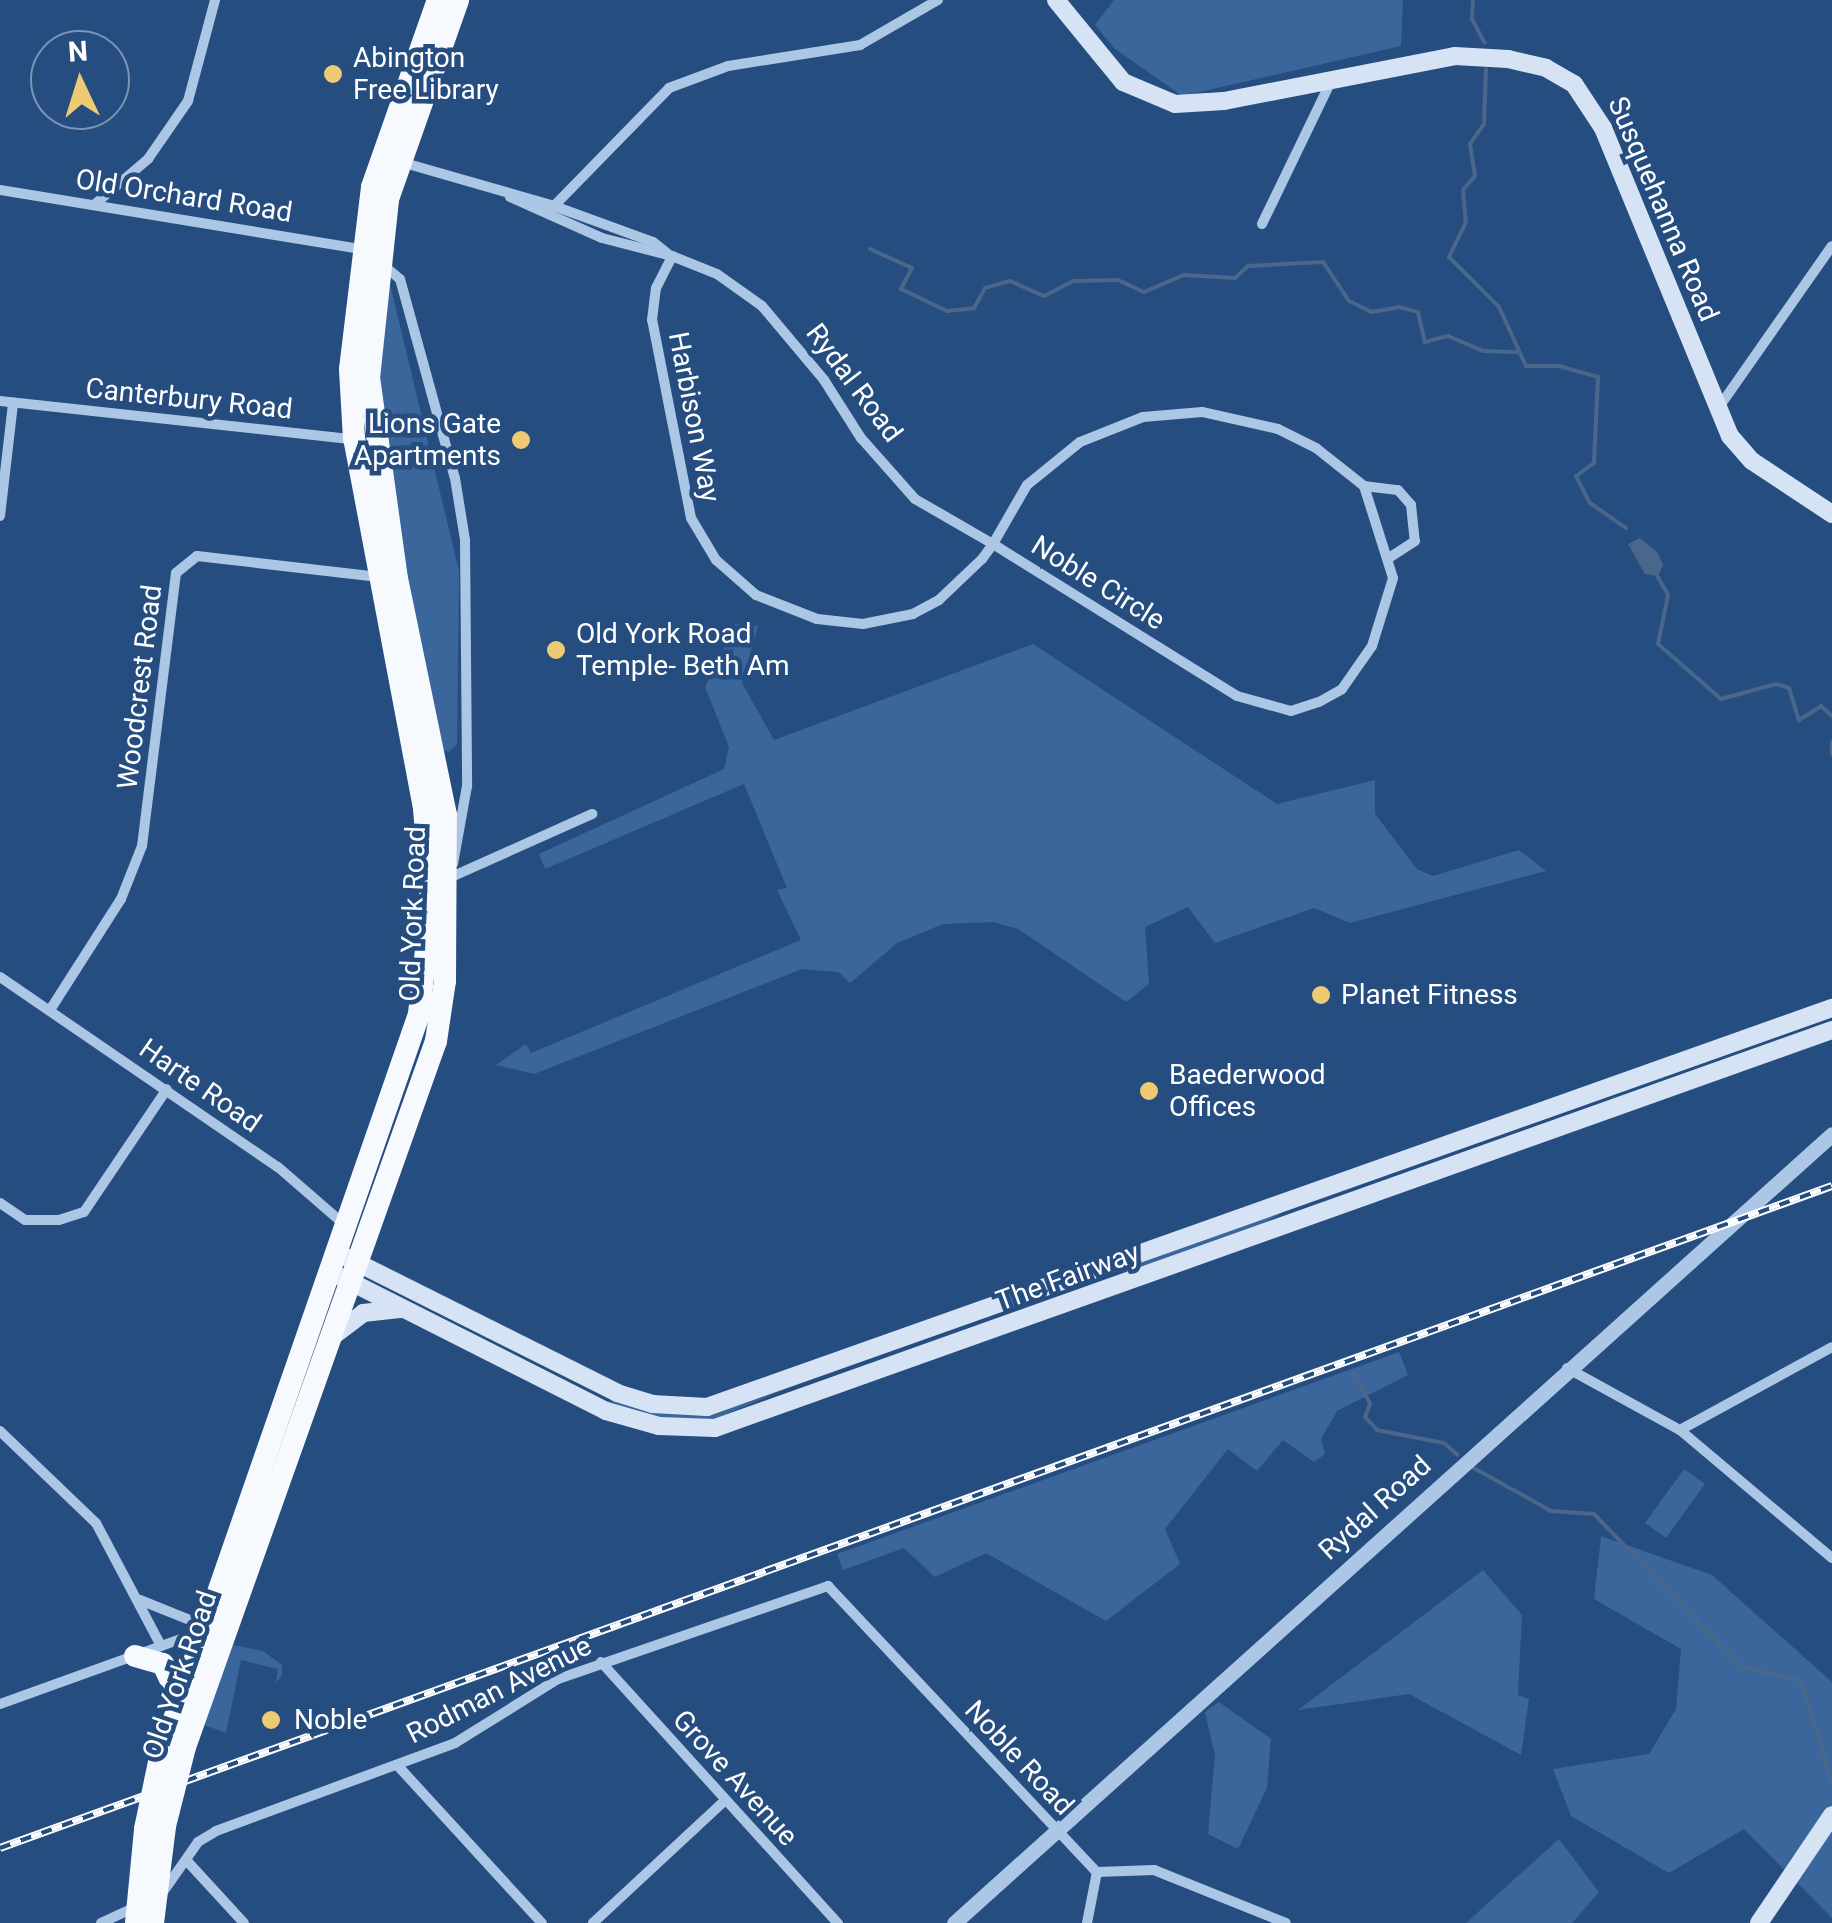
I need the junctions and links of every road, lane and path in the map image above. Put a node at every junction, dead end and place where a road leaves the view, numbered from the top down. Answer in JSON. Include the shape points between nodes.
{"nodes":[{"id":1,"x":215,"y":0,"type":"edge"},
{"id":2,"x":438,"y":0,"type":"edge"},
{"id":3,"x":458,"y":0,"type":"edge"},
{"id":4,"x":938,"y":0,"type":"edge"},
{"id":5,"x":1056,"y":0,"type":"edge"},
{"id":6,"x":1331,"y":81,"type":"junction"},
{"id":7,"x":392,"y":159,"type":"junction"},
{"id":8,"x":0,"y":190,"type":"edge"},
{"id":9,"x":510,"y":197,"type":"junction"},
{"id":10,"x":96,"y":204,"type":"junction"},
{"id":11,"x":554,"y":206,"type":"junction"},
{"id":12,"x":591,"y":219,"type":"junction"},
{"id":13,"x":1262,"y":224,"type":"dead end"},
{"id":14,"x":585,"y":232,"type":"junction"},
{"id":15,"x":1832,"y":246,"type":"edge"},
{"id":16,"x":369,"y":254,"type":"junction"},
{"id":17,"x":672,"y":256,"type":"junction"},
{"id":18,"x":0,"y":401,"type":"edge"},
{"id":19,"x":13,"y":403,"type":"junction"},
{"id":20,"x":1716,"y":410,"type":"junction"},
{"id":21,"x":363,"y":438,"type":"junction"},
{"id":22,"x":1364,"y":486,"type":"junction"},
{"id":23,"x":1832,"y":514,"type":"edge"},
{"id":24,"x":0,"y":516,"type":"edge"},
{"id":25,"x":993,"y":544,"type":"junction"},
{"id":26,"x":1390,"y":557,"type":"junction"},
{"id":27,"x":388,"y":578,"type":"junction"},
{"id":28,"x":592,"y":814,"type":"dead end"},
{"id":29,"x":448,"y":879,"type":"junction"},
{"id":30,"x":0,"y":977,"type":"edge"},
{"id":31,"x":1832,"y":1008,"type":"edge"},
{"id":32,"x":50,"y":1010,"type":"junction"},
{"id":33,"x":1801,"y":1019,"type":"junction"},
{"id":34,"x":1832,"y":1030,"type":"edge"},
{"id":35,"x":1808,"y":1039,"type":"junction"},
{"id":36,"x":167,"y":1089,"type":"junction"},
{"id":37,"x":1832,"y":1134,"type":"edge"},
{"id":38,"x":0,"y":1203,"type":"edge"},
{"id":39,"x":349,"y":1257,"type":"junction"},
{"id":40,"x":416,"y":1314,"type":"junction"},
{"id":41,"x":332,"y":1337,"type":"junction"},
{"id":42,"x":1832,"y":1347,"type":"edge"},
{"id":43,"x":1567,"y":1368,"type":"junction"},
{"id":44,"x":790,"y":1382,"type":"junction"},
{"id":45,"x":798,"y":1403,"type":"junction"},
{"id":46,"x":1680,"y":1430,"type":"junction"},
{"id":47,"x":0,"y":1431,"type":"edge"},
{"id":48,"x":1832,"y":1558,"type":"edge"},
{"id":49,"x":139,"y":1600,"type":"junction"},
{"id":50,"x":218,"y":1629,"type":"junction"},
{"id":51,"x":873,"y":1636,"type":"joint"},
{"id":52,"x":162,"y":1646,"type":"junction"},
{"id":53,"x":135,"y":1656,"type":"junction"},
{"id":54,"x":600,"y":1662,"type":"junction"},
{"id":55,"x":180,"y":1700,"type":"junction"},
{"id":56,"x":0,"y":1704,"type":"edge"},
{"id":57,"x":174,"y":1746,"type":"junction"},
{"id":58,"x":398,"y":1766,"type":"junction"},
{"id":59,"x":724,"y":1802,"type":"junction"},
{"id":60,"x":1832,"y":1815,"type":"edge"},
{"id":61,"x":1054,"y":1829,"type":"junction"},
{"id":62,"x":187,"y":1861,"type":"junction"},
{"id":63,"x":1097,"y":1872,"type":"junction"},
{"id":64,"x":145,"y":1912,"type":"edge"},
{"id":65,"x":101,"y":1923,"type":"edge"},
{"id":66,"x":244,"y":1923,"type":"edge"},
{"id":67,"x":542,"y":1923,"type":"edge"},
{"id":68,"x":593,"y":1923,"type":"edge"},
{"id":69,"x":838,"y":1923,"type":"edge"},
{"id":70,"x":954,"y":1923,"type":"edge"},
{"id":71,"x":1087,"y":1923,"type":"edge"},
{"id":72,"x":1286,"y":1923,"type":"edge"},
{"id":73,"x":1758,"y":1923,"type":"edge"}],
"edges":[{"from":1,"to":10,"type":"street","via":[[188,101],[148,159]]},
{"from":2,"to":7,"type":"highway","name":"Old York Road"},
{"from":3,"to":7,"type":"highway","name":"Old York Road"},
{"from":4,"to":11,"type":"street","via":[[860,46],[728,66],[669,88]]},
{"from":5,"to":6,"type":"main road","name":"Susquehanna Road","via":[[1109,69],[1156,99],[1198,104]]},
{"from":6,"to":13,"type":"street"},
{"from":6,"to":20,"type":"main road","name":"Susquehanna Road","via":[[1455,56],[1508,58],[1574,84],[1603,128]]},
{"from":7,"to":9,"type":"street","name":"Rydal Road"},
{"from":7,"to":16,"type":"highway","name":"Old York Road"},
{"from":8,"to":10,"type":"street","name":"Old Orchard Road"},
{"from":9,"to":11,"type":"street","name":"Rydal Road"},
{"from":9,"to":14,"type":"street","name":"Rydal Road"},
{"from":10,"to":16,"type":"street","name":"Old Orchard Road"},
{"from":11,"to":12,"type":"street","name":"Rydal Road"},
{"from":12,"to":14,"type":"street"},
{"from":12,"to":17,"type":"street","name":"Rydal Road"},
{"from":14,"to":17,"type":"street","name":"Rydal Road"},
{"from":15,"to":20,"type":"street"},
{"from":16,"to":21,"type":"highway","name":"Old York Road","via":[[350,358]]},
{"from":16,"to":29,"type":"street","via":[[400,278],[455,478],[465,540],[467,786]]},
{"from":17,"to":25,"type":"street","name":"Rydal Road","via":[[716,274],[762,306],[824,380],[861,438],[916,498]]},
{"from":17,"to":25,"type":"street","name":"Harbison Way","via":[[656,288],[652,320],[690,518],[716,560],[756,595],[817,619],[864,624],[914,614],[940,600]]},
{"from":18,"to":19,"type":"street","name":"Canterbury Road"},
{"from":19,"to":21,"type":"street","name":"Canterbury Road"},
{"from":19,"to":24,"type":"street"},
{"from":20,"to":23,"type":"main road","name":"Susquehanna Road","via":[[1752,462]]},
{"from":21,"to":27,"type":"highway","name":"Old York Road"},
{"from":22,"to":25,"type":"street","name":"Noble Circle","via":[[1316,448],[1278,429],[1175,412],[1113,426],[1080,442],[1027,485]]},
{"from":22,"to":26,"type":"street","name":"Noble Circle"},
{"from":22,"to":26,"type":"street","name":"Noble Circle","via":[[1398,490],[1412,505],[1415,541]]},
{"from":25,"to":26,"type":"street","name":"Noble Circle","via":[[1236,696],[1291,711],[1342,689],[1372,646],[1388,604]]},
{"from":27,"to":29,"type":"highway","name":"Old York Road","via":[[446,815]]},
{"from":27,"to":32,"type":"street","name":"Woodcrest Road","via":[[198,556],[176,573],[142,846],[121,898]]},
{"from":27,"to":39,"type":"highway","name":"Old York Road","via":[[424,808],[430,919],[418,1014]]},
{"from":28,"to":29,"type":"street"},
{"from":29,"to":39,"type":"highway","name":"Old York Road","via":[[436,1042]]},
{"from":30,"to":32,"type":"street","name":"Harte Road"},
{"from":31,"to":33,"type":"main road","name":"The Fairway"},
{"from":32,"to":36,"type":"street","name":"Harte Road"},
{"from":33,"to":35,"type":"main road"},
{"from":33,"to":44,"type":"main road","name":"The Fairway"},
{"from":34,"to":35,"type":"main road","name":"The Fairway"},
{"from":35,"to":45,"type":"main road","name":"The Fairway"},
{"from":36,"to":38,"type":"street","via":[[84,1212],[25,1220]]},
{"from":36,"to":39,"type":"street","name":"Harte Road","via":[[278,1166]]},
{"from":37,"to":43,"type":"street","name":"Rydal Road"},
{"from":39,"to":40,"type":"main road","name":"The Fairway"},
{"from":39,"to":41,"type":"highway","name":"Old York Road"},
{"from":39,"to":44,"type":"main road","name":"The Fairway","via":[[633,1398],[707,1407]]},
{"from":39,"to":50,"type":"highway","name":"Old York Road"},
{"from":40,"to":41,"type":"main road","via":[[374,1309]]},
{"from":40,"to":45,"type":"main road","name":"The Fairway","via":[[640,1423],[715,1428]]},
{"from":41,"to":50,"type":"highway","name":"Old York Road"},
{"from":42,"to":46,"type":"street"},
{"from":43,"to":46,"type":"street"},
{"from":43,"to":61,"type":"street","name":"Rydal Road"},
{"from":44,"to":45,"type":"main road"},
{"from":46,"to":48,"type":"street"},
{"from":47,"to":49,"type":"street","via":[[34,1456],[106,1537]]},
{"from":49,"to":50,"type":"street"},
{"from":49,"to":52,"type":"street"},
{"from":50,"to":52,"type":"street"},
{"from":50,"to":55,"type":"highway","name":"Old York Road"},
{"from":50,"to":57,"type":"highway","name":"Old York Road"},
{"from":51,"to":54,"type":"street","name":"Rodman Avenue","via":[[828,1586]]},
{"from":51,"to":61,"type":"street","name":"Noble Road"},
{"from":52,"to":53,"type":"street"},
{"from":53,"to":55,"type":"highway","via":[[163,1664]]},
{"from":53,"to":56,"type":"street"},
{"from":54,"to":58,"type":"street","name":"Rodman Avenue","via":[[558,1679],[455,1743]]},
{"from":54,"to":59,"type":"street","name":"Grove Avenue"},
{"from":55,"to":57,"type":"highway","name":"Old York Road"},
{"from":57,"to":64,"type":"highway","name":"Old York Road","bridge":true},
{"from":58,"to":62,"type":"street","name":"Rodman Avenue","via":[[216,1831],[198,1842]]},
{"from":58,"to":67,"type":"street"},
{"from":59,"to":68,"type":"street"},
{"from":59,"to":69,"type":"street","name":"Grove Avenue"},
{"from":60,"to":73,"type":"main road"},
{"from":61,"to":63,"type":"street","name":"Noble Road"},
{"from":61,"to":70,"type":"street","name":"Rydal Road"},
{"from":62,"to":64,"type":"street","name":"Rodman Avenue"},
{"from":62,"to":66,"type":"street"},
{"from":63,"to":71,"type":"street"},
{"from":63,"to":72,"type":"street","via":[[1154,1870]]},
{"from":64,"to":65,"type":"street"}]}
